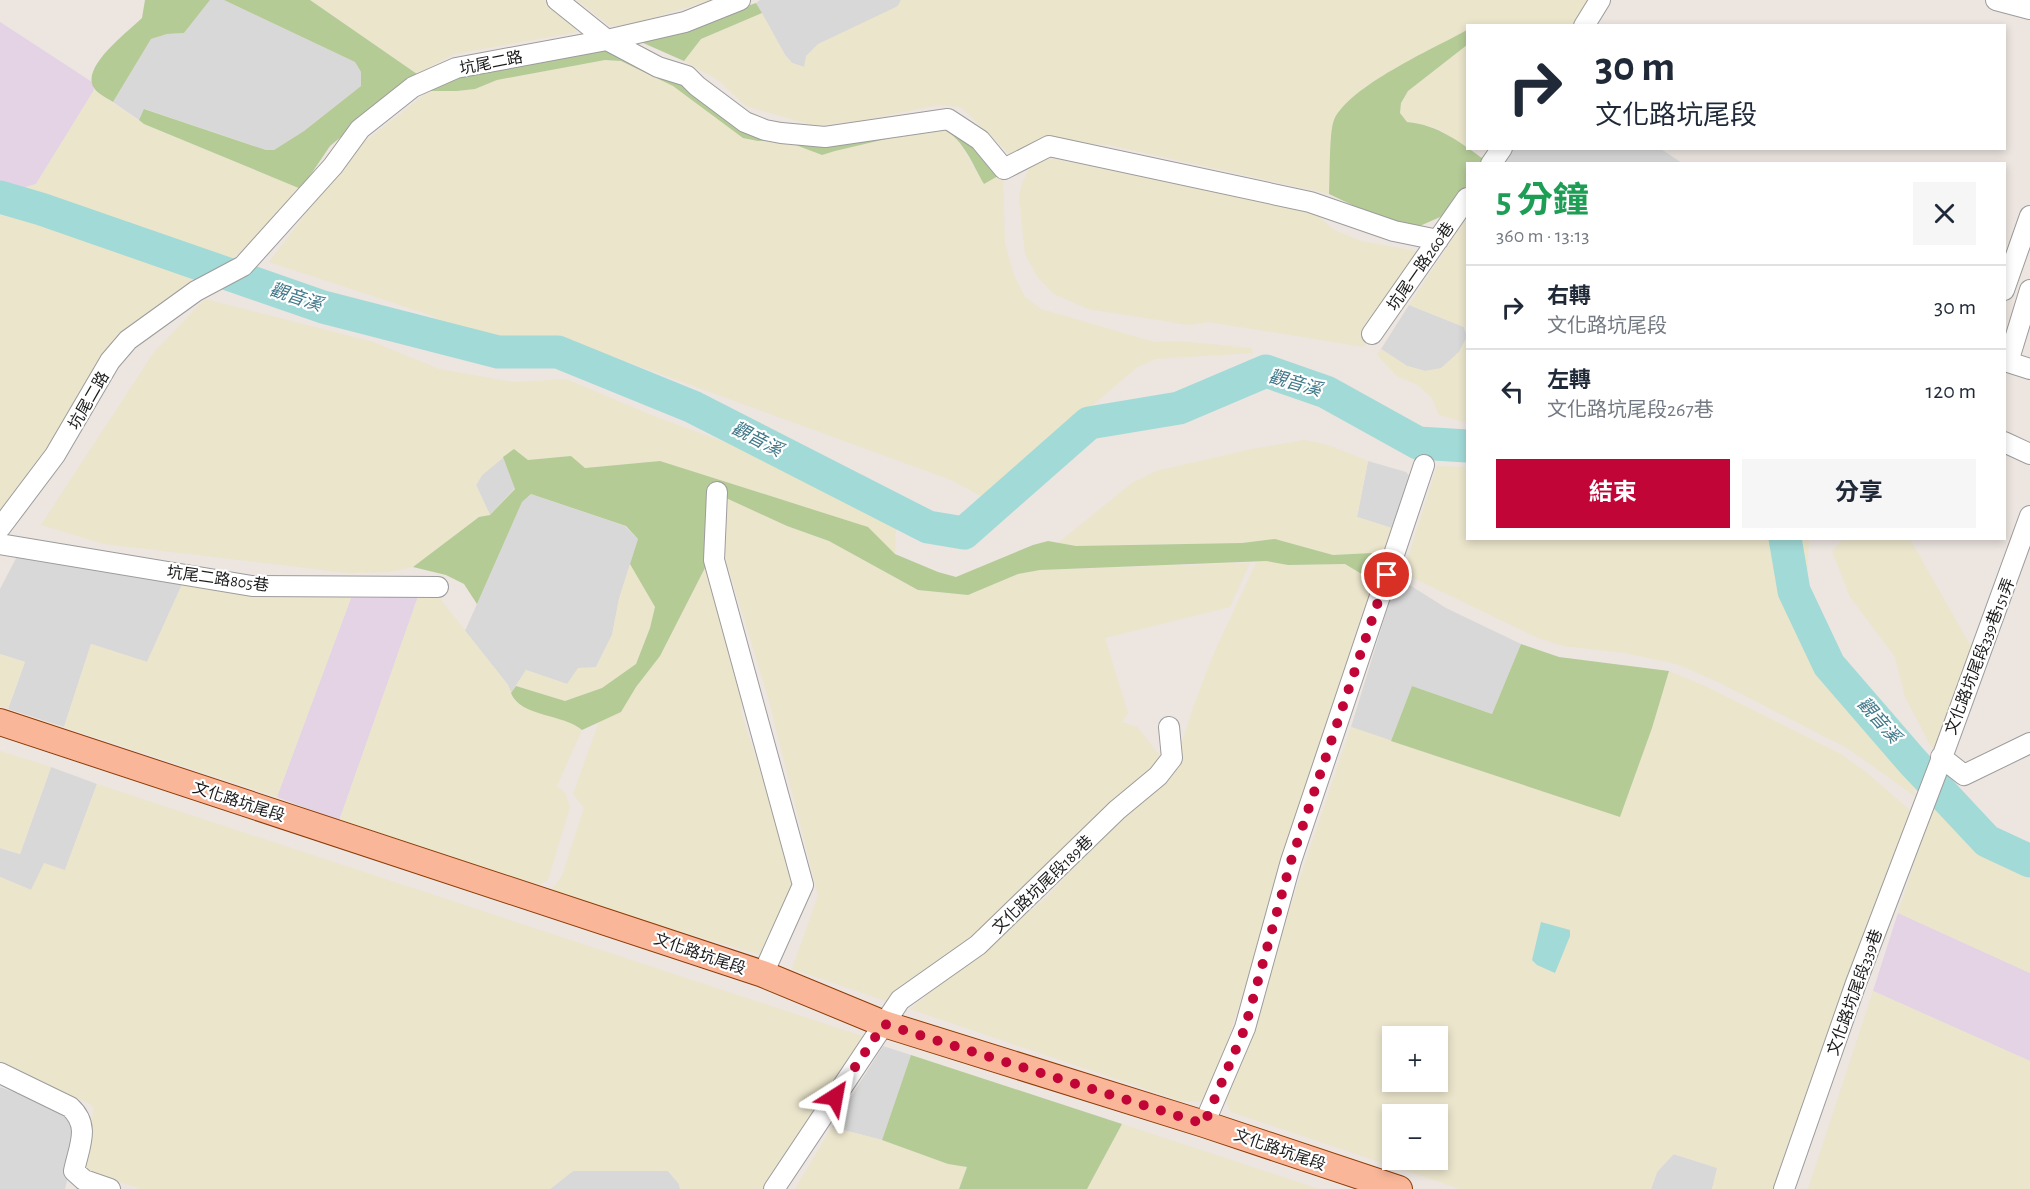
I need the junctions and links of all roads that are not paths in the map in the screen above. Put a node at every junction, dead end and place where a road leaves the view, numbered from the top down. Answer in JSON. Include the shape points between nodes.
{"nodes":[{"id":1,"x":557,"y":0,"type":"edge"},
{"id":2,"x":740,"y":0,"type":"edge"},
{"id":3,"x":1600,"y":0,"type":"edge"},
{"id":4,"x":1996,"y":0,"type":"edge"},
{"id":5,"x":2030,"y":9,"type":"edge"},
{"id":6,"x":1585,"y":24,"type":"edge"},
{"id":7,"x":608,"y":40,"type":"junction"},
{"id":8,"x":1466,"y":199,"type":"edge"},
{"id":9,"x":2030,"y":216,"type":"edge"},
{"id":10,"x":1438,"y":240,"type":"junction"},
{"id":11,"x":2006,"y":284,"type":"edge"},
{"id":12,"x":2030,"y":290,"type":"edge"},
{"id":13,"x":1372,"y":334,"type":"dead end"},
{"id":14,"x":2030,"y":369,"type":"edge"},
{"id":15,"x":2006,"y":443,"type":"edge"},
{"id":16,"x":2030,"y":454,"type":"edge"},
{"id":17,"x":1424,"y":465,"type":"dead end"},
{"id":18,"x":717,"y":492,"type":"dead end"},
{"id":19,"x":2030,"y":516,"type":"edge"},
{"id":20,"x":0,"y":528,"type":"edge"},
{"id":21,"x":0,"y":544,"type":"edge"},
{"id":22,"x":438,"y":587,"type":"dead end"},
{"id":23,"x":0,"y":722,"type":"edge"},
{"id":24,"x":1169,"y":727,"type":"dead end"},
{"id":25,"x":2030,"y":743,"type":"edge"},
{"id":26,"x":1941,"y":760,"type":"junction"},
{"id":27,"x":1928,"y":796,"type":"joint"},
{"id":28,"x":763,"y":974,"type":"junction"},
{"id":29,"x":884,"y":1024,"type":"junction"},
{"id":30,"x":0,"y":1073,"type":"edge"},
{"id":31,"x":1204,"y":1124,"type":"junction"},
{"id":32,"x":110,"y":1189,"type":"edge"},
{"id":33,"x":774,"y":1189,"type":"edge"},
{"id":34,"x":1398,"y":1189,"type":"edge"},
{"id":35,"x":1784,"y":1189,"type":"edge"}],
"edges":[{"from":1,"to":7,"type":"street"},
{"from":2,"to":7,"type":"street","name":"坑尾二路","via":[[685,22]]},
{"from":3,"to":6,"type":"street"},
{"from":4,"to":5,"type":"street"},
{"from":7,"to":10,"type":"street","via":[[658,67],[687,76],[745,122],[781,134],[825,137],[948,119],[980,140],[1004,169],[1049,146],[1310,202],[1394,231]]},
{"from":7,"to":20,"type":"street","name":"坑尾二路","via":[[456,68],[413,87],[360,129],[333,166],[243,266],[196,291],[128,340],[110,361],[55,455]]},
{"from":8,"to":10,"type":"street","name":"坑尾一路260巷"},
{"from":9,"to":11,"type":"street"},
{"from":10,"to":13,"type":"street","name":"坑尾一路260巷"},
{"from":12,"to":14,"type":"street","via":[[2008,362]]},
{"from":15,"to":16,"type":"street"},
{"from":17,"to":31,"type":"street","via":[[1291,861],[1245,1028]]},
{"from":18,"to":28,"type":"street","via":[[714,560],[802,885]]},
{"from":19,"to":26,"type":"street","name":"文化路坑尾段339巷151弄"},
{"from":21,"to":22,"type":"street","name":"坑尾二路805巷","via":[[252,586]]},
{"from":23,"to":28,"type":"main road","name":"文化路坑尾段"},
{"from":24,"to":29,"type":"street","name":"文化路坑尾段189巷","via":[[1172,758],[1158,776],[1117,810],[978,945],[900,1000]]},
{"from":25,"to":26,"type":"street","via":[[1964,775]]},
{"from":26,"to":27,"type":"street","name":"文化路坑尾段339巷151弄"},
{"from":27,"to":35,"type":"street","name":"文化路坑尾段339巷","via":[[1856,983]]},
{"from":28,"to":29,"type":"main road","name":"文化路坑尾段"},
{"from":29,"to":31,"type":"main road","name":"文化路坑尾段"},
{"from":29,"to":33,"type":"street","name":"文化路坑尾段189巷"},
{"from":30,"to":32,"type":"street","via":[[70,1107],[78,1115],[82,1132],[74,1171],[84,1180]]},
{"from":31,"to":34,"type":"main road","name":"文化路坑尾段"}]}
